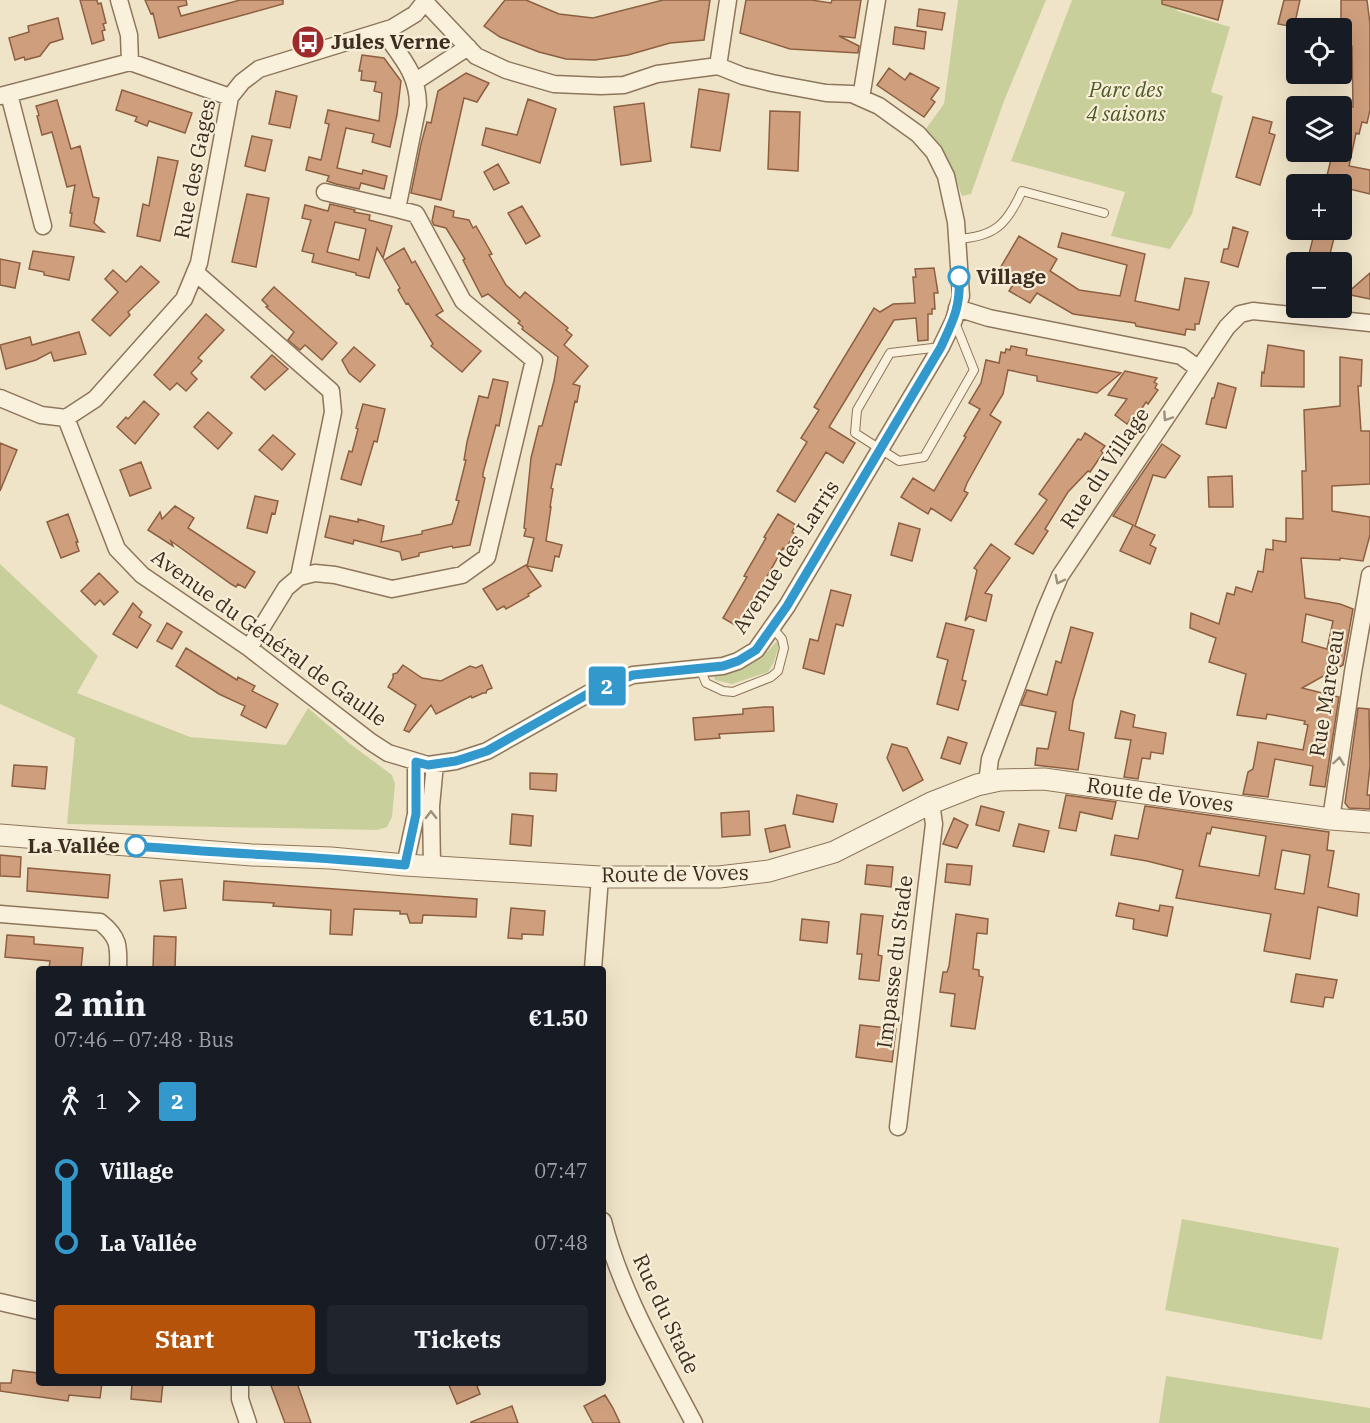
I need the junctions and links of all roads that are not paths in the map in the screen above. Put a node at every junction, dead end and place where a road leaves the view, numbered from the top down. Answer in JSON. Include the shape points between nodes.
{"nodes":[{"id":1,"x":119,"y":0,"type":"edge"},
{"id":2,"x":728,"y":0,"type":"edge"},
{"id":3,"x":877,"y":0,"type":"edge"},
{"id":4,"x":425,"y":1,"type":"edge"},
{"id":5,"x":383,"y":31,"type":"junction"},
{"id":6,"x":468,"y":47,"type":"junction"},
{"id":7,"x":130,"y":62,"type":"junction"},
{"id":8,"x":718,"y":66,"type":"junction"},
{"id":9,"x":416,"y":81,"type":"junction"},
{"id":10,"x":4,"y":95,"type":"edge"},
{"id":11,"x":230,"y":97,"type":"junction"},
{"id":12,"x":861,"y":98,"type":"junction"},
{"id":13,"x":325,"y":192,"type":"dead end"},
{"id":14,"x":398,"y":209,"type":"junction"},
{"id":15,"x":1104,"y":213,"type":"dead end"},
{"id":16,"x":43,"y":226,"type":"dead end"},
{"id":17,"x":957,"y":239,"type":"junction"},
{"id":18,"x":195,"y":272,"type":"junction"},
{"id":19,"x":955,"y":314,"type":"junction"},
{"id":20,"x":1370,"y":323,"type":"edge"},
{"id":21,"x":941,"y":347,"type":"junction"},
{"id":22,"x":1199,"y":369,"type":"junction"},
{"id":23,"x":0,"y":398,"type":"edge"},
{"id":24,"x":66,"y":418,"type":"junction"},
{"id":25,"x":880,"y":450,"type":"junction"},
{"id":26,"x":1370,"y":574,"type":"edge"},
{"id":27,"x":299,"y":577,"type":"junction"},
{"id":28,"x":772,"y":627,"type":"junction"},
{"id":29,"x":249,"y":648,"type":"junction"},
{"id":30,"x":700,"y":668,"type":"junction"},
{"id":31,"x":426,"y":764,"type":"junction"},
{"id":32,"x":987,"y":783,"type":"junction"},
{"id":33,"x":931,"y":803,"type":"junction"},
{"id":34,"x":1331,"y":819,"type":"junction"},
{"id":35,"x":1370,"y":822,"type":"edge"},
{"id":36,"x":0,"y":835,"type":"edge"},
{"id":37,"x":405,"y":865,"type":"junction"},
{"id":38,"x":432,"y":867,"type":"junction"},
{"id":39,"x":600,"y":877,"type":"junction"},
{"id":40,"x":0,"y":914,"type":"edge"},
{"id":41,"x":118,"y":966,"type":"edge"},
{"id":42,"x":593,"y":966,"type":"edge"},
{"id":43,"x":898,"y":1127,"type":"dead end"},
{"id":44,"x":606,"y":1232,"type":"edge"},
{"id":45,"x":0,"y":1302,"type":"edge"},
{"id":46,"x":36,"y":1310,"type":"edge"},
{"id":47,"x":240,"y":1386,"type":"edge"},
{"id":48,"x":248,"y":1423,"type":"edge"},
{"id":49,"x":694,"y":1423,"type":"edge"}],
"edges":[{"from":1,"to":7,"type":"street","via":[[129,35]]},
{"from":2,"to":8,"type":"street"},
{"from":3,"to":12,"type":"street"},
{"from":4,"to":5,"type":"street","name":"Rue des Gages","via":[[415,14]]},
{"from":4,"to":6,"type":"street"},
{"from":5,"to":9,"type":"street"},
{"from":5,"to":11,"type":"street","name":"Rue des Gages","via":[[259,69]]},
{"from":6,"to":8,"type":"street","via":[[476,56],[506,70],[554,84],[624,85],[657,74]]},
{"from":6,"to":9,"type":"street"},
{"from":7,"to":10,"type":"street"},
{"from":7,"to":11,"type":"street"},
{"from":8,"to":12,"type":"street","via":[[772,83]]},
{"from":9,"to":14,"type":"street","via":[[418,105]]},
{"from":10,"to":16,"type":"street"},
{"from":11,"to":18,"type":"street","name":"Rue des Gages"},
{"from":12,"to":17,"type":"street","via":[[897,118],[934,152],[946,176]]},
{"from":13,"to":14,"type":"street"},
{"from":14,"to":27,"type":"street","via":[[416,214],[463,301],[534,360],[487,557],[462,575],[392,589],[315,573]]},
{"from":15,"to":17,"type":"lane","via":[[1022,190],[1013,211],[1000,226],[979,238]]},
{"from":17,"to":19,"type":"street","via":[[960,296]]},
{"from":18,"to":24,"type":"street","name":"Rue des Gages","via":[[184,299],[95,399]]},
{"from":18,"to":27,"type":"street","via":[[331,392],[333,412]]},
{"from":19,"to":21,"type":"street","name":"Avenue des Larris"},
{"from":19,"to":22,"type":"street","via":[[1180,356]]},
{"from":19,"to":25,"type":"lane","via":[[974,370],[924,457],[899,461]]},
{"from":20,"to":22,"type":"street","name":"Rue du Village","via":[[1269,312],[1240,314]]},
{"from":21,"to":25,"type":"street","name":"Avenue des Larris"},
{"from":21,"to":25,"type":"lane","via":[[890,353],[857,410],[855,433]]},
{"from":22,"to":32,"type":"street","name":"Rue du Village","one_way":true,"via":[[1060,576],[990,759]]},
{"from":23,"to":24,"type":"street","via":[[41,415]]},
{"from":24,"to":29,"type":"street","name":"Avenue du Général de Gaulle","via":[[117,549],[142,575]]},
{"from":25,"to":28,"type":"street","name":"Avenue des Larris"},
{"from":34,"to":26,"type":"street","name":"Rue Marceau","one_way":true},
{"from":27,"to":29,"type":"street","via":[[286,588]]},
{"from":28,"to":30,"type":"street","name":"Avenue des Larris","via":[[756,650],[738,661]]},
{"from":28,"to":30,"type":"lane","via":[[784,648],[778,671],[771,677],[733,692],[723,691],[706,683]]},
{"from":29,"to":31,"type":"street","name":"Avenue du Général de Gaulle","via":[[370,742],[388,753]]},
{"from":30,"to":31,"type":"street","name":"Avenue des Larris","via":[[633,675],[593,691],[487,751],[456,761]]},
{"from":31,"to":37,"type":"street"},
{"from":38,"to":31,"type":"street","one_way":true},
{"from":32,"to":33,"type":"street","name":"Route de Voves"},
{"from":32,"to":34,"type":"street","name":"Route de Voves","via":[[1044,779]]},
{"from":33,"to":39,"type":"street","name":"Route de Voves","via":[[834,852],[769,871],[719,877]]},
{"from":33,"to":43,"type":"street","name":"Impasse du Stade","via":[[934,824]]},
{"from":34,"to":35,"type":"street","name":"Route de Voves"},
{"from":36,"to":37,"type":"street","name":"Route de Voves"},
{"from":37,"to":38,"type":"street","name":"Route de Voves"},
{"from":38,"to":39,"type":"street","name":"Route de Voves"},
{"from":39,"to":42,"type":"street"},
{"from":40,"to":41,"type":"street","via":[[100,922],[112,932],[119,946]]},
{"from":44,"to":49,"type":"street","name":"Rue du Stade","via":[[638,1317]]},
{"from":45,"to":46,"type":"street"},
{"from":47,"to":48,"type":"street"}]}
